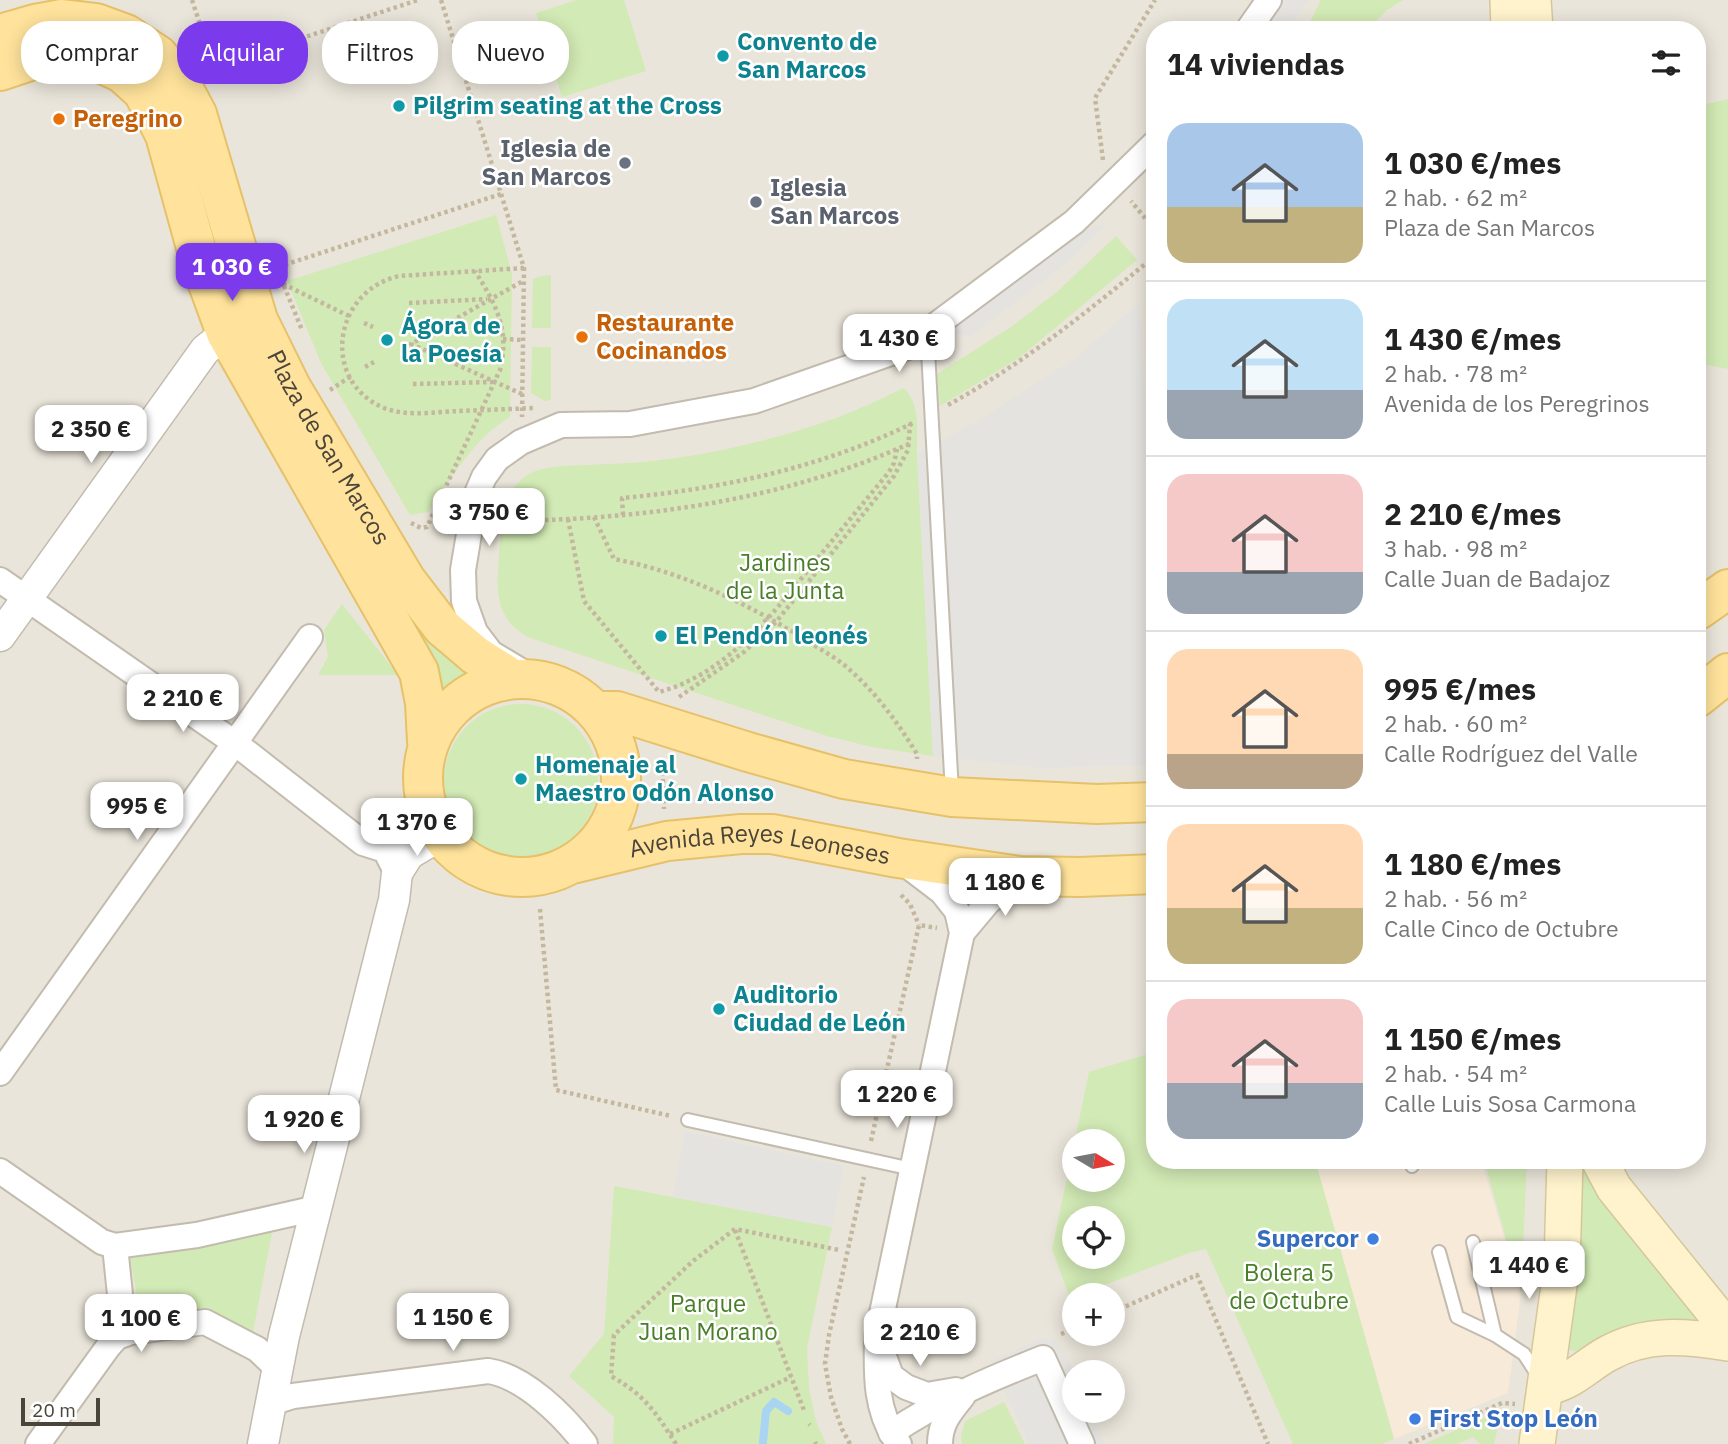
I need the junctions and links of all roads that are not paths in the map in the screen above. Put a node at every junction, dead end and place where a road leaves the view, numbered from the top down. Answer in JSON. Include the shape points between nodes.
{"nodes":[{"id":1,"x":1269,"y":0,"type":"edge"},
{"id":2,"x":1507,"y":0,"type":"edge"},
{"id":3,"x":1533,"y":0,"type":"edge"},
{"id":4,"x":1254,"y":21,"type":"edge"},
{"id":5,"x":1508,"y":21,"type":"edge"},
{"id":6,"x":1534,"y":21,"type":"edge"},
{"id":7,"x":6,"y":51,"type":"edge"},
{"id":8,"x":1146,"y":153,"type":"edge"},
{"id":9,"x":242,"y":326,"type":"junction"},
{"id":10,"x":927,"y":332,"type":"junction"},
{"id":11,"x":0,"y":580,"type":"edge"},
{"id":12,"x":1728,"y":589,"type":"edge"},
{"id":13,"x":27,"y":598,"type":"junction"},
{"id":14,"x":1706,"y":604,"type":"edge"},
{"id":15,"x":0,"y":636,"type":"edge"},
{"id":16,"x":310,"y":637,"type":"dead end"},
{"id":17,"x":1728,"y":673,"type":"edge"},
{"id":18,"x":525,"y":679,"type":"junction"},
{"id":19,"x":1706,"y":690,"type":"edge"},
{"id":20,"x":1728,"y":692,"type":"edge"},
{"id":21,"x":1706,"y":702,"type":"edge"},
{"id":22,"x":596,"y":711,"type":"junction"},
{"id":23,"x":427,"y":741,"type":"junction"},
{"id":24,"x":235,"y":743,"type":"junction"},
{"id":25,"x":953,"y":797,"type":"junction"},
{"id":26,"x":1146,"y":802,"type":"edge"},
{"id":27,"x":440,"y":834,"type":"junction"},
{"id":28,"x":391,"y":861,"type":"junction"},
{"id":29,"x":576,"y":863,"type":"junction"},
{"id":30,"x":896,"y":873,"type":"junction"},
{"id":31,"x":1146,"y":874,"type":"edge"},
{"id":32,"x":1020,"y":876,"type":"junction"},
{"id":33,"x":962,"y":933,"type":"junction"},
{"id":34,"x":0,"y":1073,"type":"edge"},
{"id":35,"x":688,"y":1120,"type":"road end"},
{"id":36,"x":1565,"y":1169,"type":"edge"},
{"id":37,"x":1604,"y":1169,"type":"edge"},
{"id":38,"x":912,"y":1170,"type":"junction"},
{"id":39,"x":0,"y":1171,"type":"edge"},
{"id":40,"x":317,"y":1208,"type":"junction"},
{"id":41,"x":1473,"y":1242,"type":"dead end"},
{"id":42,"x":115,"y":1246,"type":"junction"},
{"id":43,"x":1439,"y":1252,"type":"dead end"},
{"id":44,"x":1728,"y":1329,"type":"edge"},
{"id":45,"x":1496,"y":1335,"type":"junction"},
{"id":46,"x":117,"y":1337,"type":"junction"},
{"id":47,"x":877,"y":1337,"type":"junction"},
{"id":48,"x":1728,"y":1343,"type":"edge"},
{"id":49,"x":1539,"y":1344,"type":"junction"},
{"id":50,"x":278,"y":1369,"type":"junction"},
{"id":51,"x":970,"y":1387,"type":"junction"},
{"id":52,"x":1531,"y":1396,"type":"junction"},
{"id":53,"x":271,"y":1403,"type":"junction"},
{"id":54,"x":895,"y":1438,"type":"edge"},
{"id":55,"x":38,"y":1444,"type":"edge"},
{"id":56,"x":263,"y":1444,"type":"edge"},
{"id":57,"x":585,"y":1444,"type":"edge"},
{"id":58,"x":940,"y":1444,"type":"edge"},
{"id":59,"x":1082,"y":1444,"type":"edge"},
{"id":60,"x":1537,"y":1444,"type":"edge"}],
"edges":[{"from":1,"to":4,"type":"street"},
{"from":2,"to":5,"type":"main road"},
{"from":3,"to":6,"type":"main road"},
{"from":7,"to":9,"type":"main road","name":"Plaza de San Marcos","via":[[35,24],[62,19],[96,23],[126,34],[158,55],[197,114]]},
{"from":8,"to":10,"type":"street","via":[[1074,222]]},
{"from":9,"to":13,"type":"street","via":[[205,350]]},
{"from":9,"to":18,"type":"main road","name":"Plaza de San Marcos","via":[[291,387],[406,580],[442,627],[475,655]]},
{"from":9,"to":23,"type":"main road","name":"Plaza de San Marcos","via":[[419,673]]},
{"from":10,"to":18,"type":"street","via":[[905,348],[754,401],[630,424],[561,425],[521,442],[497,459],[475,498],[463,570],[464,601],[483,643]]},
{"from":10,"to":25,"type":"lane"},
{"from":11,"to":13,"type":"street"},
{"from":12,"to":14,"type":"main road"},
{"from":13,"to":15,"type":"street"},
{"from":13,"to":24,"type":"street"},
{"from":16,"to":24,"type":"street"},
{"from":17,"to":19,"type":"main road"},
{"from":18,"to":22,"type":"main road","via":[[558,686]]},
{"from":18,"to":23,"type":"main road","via":[[486,685],[462,698]]},
{"from":20,"to":21,"type":"street"},
{"from":22,"to":25,"type":"main road","via":[[617,710],[844,779]]},
{"from":22,"to":29,"type":"main road","via":[[613,735],[622,765],[620,797],[609,826]]},
{"from":23,"to":27,"type":"main road","via":[[423,797]]},
{"from":24,"to":28,"type":"street"},
{"from":24,"to":34,"type":"street"},
{"from":25,"to":26,"type":"main road"},
{"from":27,"to":28,"type":"street"},
{"from":27,"to":29,"type":"main road","via":[[467,860],[511,877],[537,877]]},
{"from":28,"to":40,"type":"street","via":[[394,900]]},
{"from":29,"to":30,"type":"main road","name":"Avenida Reyes Leoneses","via":[[648,845],[772,834],[803,839]]},
{"from":30,"to":32,"type":"main road","name":"Avenida Reyes Leoneses"},
{"from":30,"to":33,"type":"street","via":[[942,892],[957,911]]},
{"from":31,"to":32,"type":"main road","name":"Avenida Reyes Leoneses"},
{"from":32,"to":33,"type":"street","via":[[988,902]]},
{"from":33,"to":38,"type":"street"},
{"from":35,"to":38,"type":"lane"},
{"from":36,"to":49,"type":"main road","via":[[1562,1264]]},
{"from":37,"to":44,"type":"main road","via":[[1614,1188]]},
{"from":38,"to":47,"type":"street"},
{"from":39,"to":42,"type":"street","via":[[102,1242]]},
{"from":40,"to":42,"type":"street"},
{"from":40,"to":50,"type":"street"},
{"from":41,"to":45,"type":"lane"},
{"from":42,"to":46,"type":"street","via":[[122,1314]]},
{"from":43,"to":45,"type":"lane","via":[[1457,1317]]},
{"from":45,"to":49,"type":"lane"},
{"from":46,"to":50,"type":"street","via":[[205,1322],[257,1349]]},
{"from":46,"to":55,"type":"street"},
{"from":47,"to":51,"type":"street","via":[[891,1376],[906,1387],[928,1395]]},
{"from":47,"to":54,"type":"street","via":[[876,1381]]},
{"from":48,"to":52,"type":"main road","via":[[1657,1337],[1608,1353],[1563,1383]]},
{"from":49,"to":52,"type":"main road"},
{"from":50,"to":53,"type":"street"},
{"from":51,"to":54,"type":"street","via":[[912,1418]]},
{"from":51,"to":58,"type":"street","via":[[944,1419]]},
{"from":51,"to":59,"type":"street","via":[[1043,1358]]},
{"from":52,"to":60,"type":"main road"},
{"from":53,"to":56,"type":"street"},
{"from":53,"to":57,"type":"street","via":[[293,1396],[488,1371],[504,1373],[521,1382]]}]}
